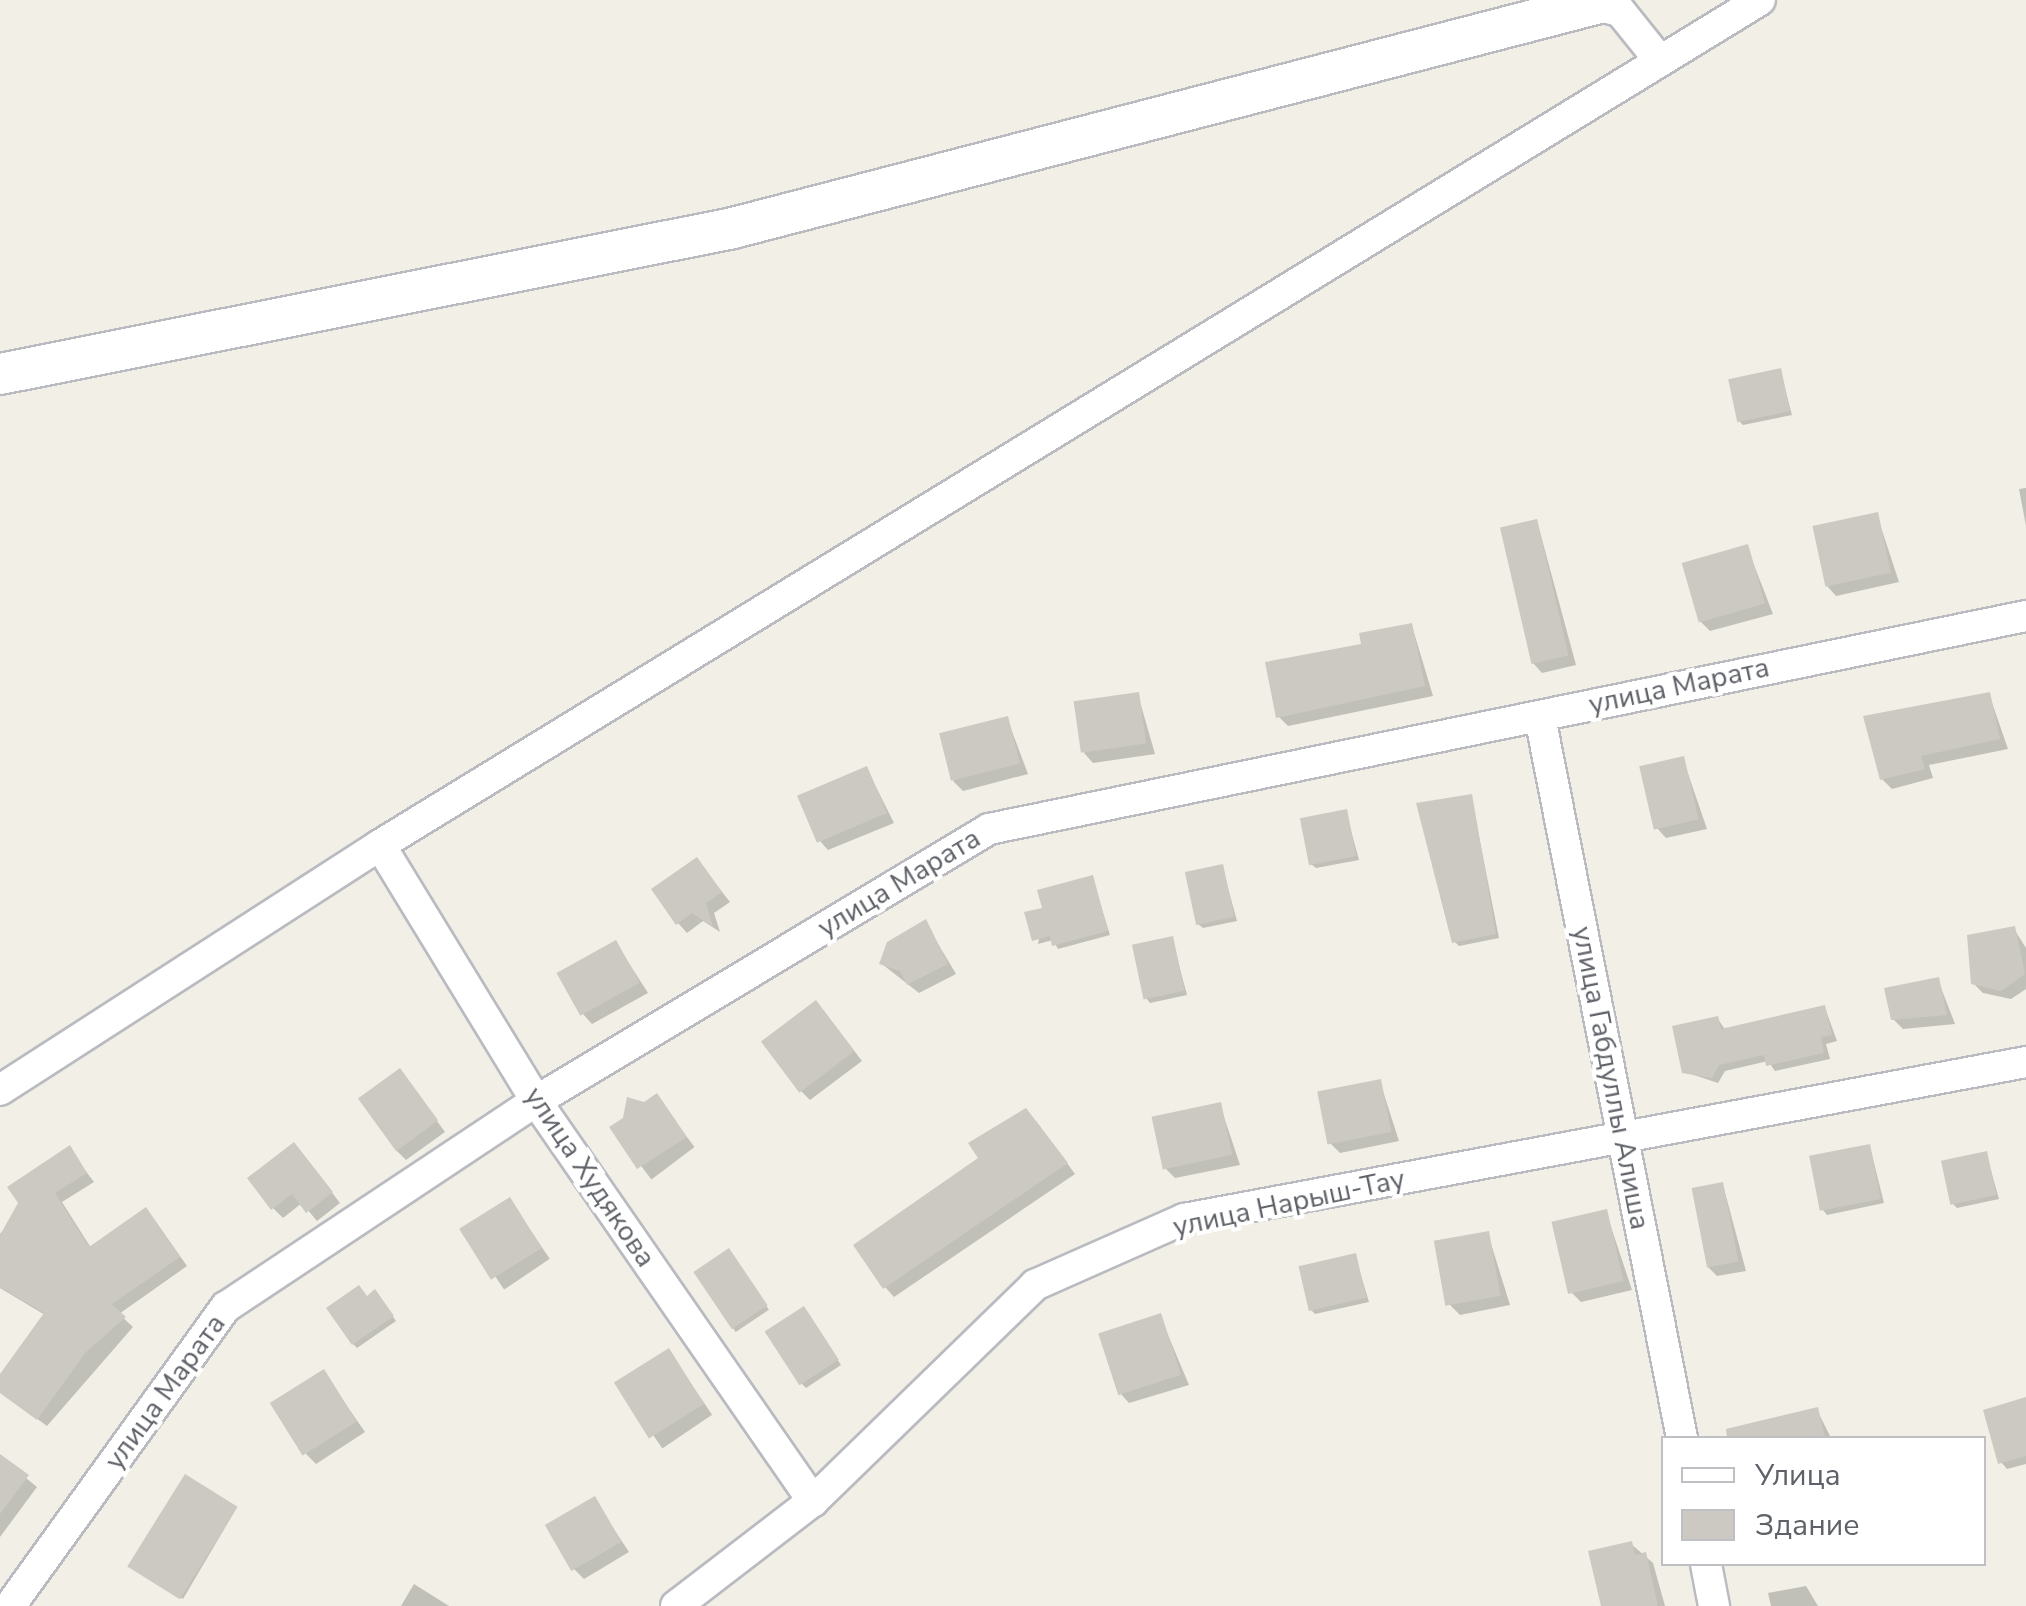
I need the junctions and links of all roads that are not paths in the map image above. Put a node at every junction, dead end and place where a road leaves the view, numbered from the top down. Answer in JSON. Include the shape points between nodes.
{"nodes":[{"id":1,"x":1760,"y":0,"type":"edge"},
{"id":2,"x":1601,"y":2,"type":"edge"},
{"id":3,"x":1660,"y":61,"type":"junction"},
{"id":4,"x":0,"y":374,"type":"edge"},
{"id":5,"x":2026,"y":616,"type":"edge"},
{"id":6,"x":1540,"y":717,"type":"junction"},
{"id":7,"x":380,"y":845,"type":"junction"},
{"id":8,"x":2026,"y":1062,"type":"edge"},
{"id":9,"x":0,"y":1090,"type":"edge"},
{"id":10,"x":536,"y":1101,"type":"junction"},
{"id":11,"x":1624,"y":1140,"type":"junction"},
{"id":12,"x":1682,"y":1436,"type":"edge"},
{"id":13,"x":813,"y":1501,"type":"junction"},
{"id":14,"x":1706,"y":1566,"type":"edge"},
{"id":15,"x":10,"y":1606,"type":"edge"},
{"id":16,"x":676,"y":1606,"type":"edge"},
{"id":17,"x":1714,"y":1606,"type":"edge"}],
"edges":[{"from":1,"to":3,"type":"street"},
{"from":2,"to":3,"type":"street","via":[[1620,11]]},
{"from":2,"to":4,"type":"main road","via":[[733,228]]},
{"from":3,"to":7,"type":"street"},
{"from":5,"to":6,"type":"street","name":"улица Марата"},
{"from":6,"to":10,"type":"street","name":"улица Марата","via":[[989,829]]},
{"from":6,"to":11,"type":"street","name":"улица Габдуллы Алиша"},
{"from":7,"to":9,"type":"street"},
{"from":7,"to":10,"type":"street","name":"улица Худякова"},
{"from":8,"to":11,"type":"street","name":"улица Нарыш-Тау"},
{"from":10,"to":13,"type":"street","name":"улица Худякова"},
{"from":10,"to":15,"type":"street","name":"улица Марата","via":[[226,1307]]},
{"from":11,"to":12,"type":"street","name":"улица Габдуллы Алиша"},
{"from":11,"to":13,"type":"street","name":"улица Нарыш-Тау","via":[[1184,1219],[1035,1285]]},
{"from":13,"to":16,"type":"street","name":"улица Нарыш-Тау"},
{"from":14,"to":17,"type":"street"}]}
